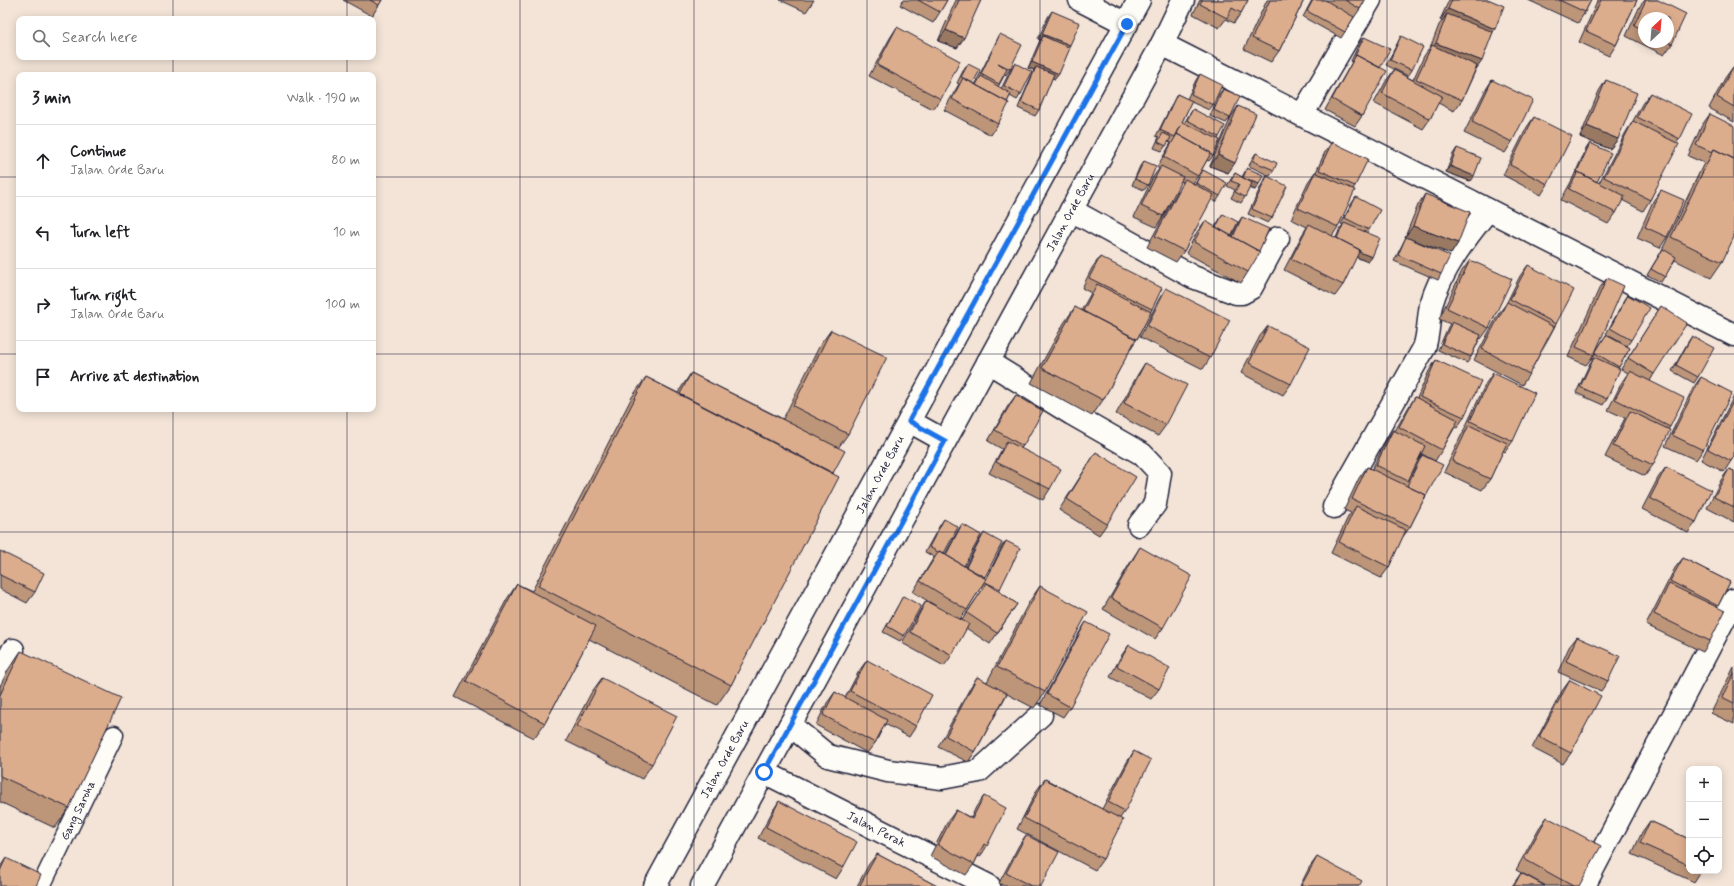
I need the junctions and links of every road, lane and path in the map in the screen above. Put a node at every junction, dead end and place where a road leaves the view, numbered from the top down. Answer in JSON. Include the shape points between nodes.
{"nodes":[{"id":1,"x":1080,"y":0,"type":"edge"},
{"id":2,"x":1138,"y":0,"type":"edge"},
{"id":3,"x":1183,"y":0,"type":"edge"},
{"id":4,"x":1370,"y":0,"type":"edge"},
{"id":5,"x":1127,"y":24,"type":"junction"},
{"id":6,"x":1162,"y":44,"type":"junction"},
{"id":7,"x":1302,"y":115,"type":"junction"},
{"id":8,"x":1071,"y":210,"type":"junction"},
{"id":9,"x":1488,"y":210,"type":"junction"},
{"id":10,"x":1278,"y":238,"type":"dead end"},
{"id":11,"x":1734,"y":335,"type":"edge"},
{"id":12,"x":988,"y":362,"type":"junction"},
{"id":13,"x":909,"y":421,"type":"junction"},
{"id":14,"x":945,"y":441,"type":"junction"},
{"id":15,"x":1334,"y":507,"type":"dead end"},
{"id":16,"x":1139,"y":525,"type":"dead end"},
{"id":17,"x":1734,"y":600,"type":"edge"},
{"id":18,"x":13,"y":650,"type":"dead end"},
{"id":19,"x":0,"y":674,"type":"edge"},
{"id":20,"x":1042,"y":715,"type":"dead end"},
{"id":21,"x":790,"y":725,"type":"junction"},
{"id":22,"x":114,"y":735,"type":"edge"},
{"id":23,"x":764,"y":772,"type":"junction"},
{"id":24,"x":963,"y":880,"type":"edge"},
{"id":25,"x":41,"y":886,"type":"edge"},
{"id":26,"x":655,"y":886,"type":"edge"},
{"id":27,"x":702,"y":886,"type":"edge"},
{"id":28,"x":989,"y":886,"type":"edge"},
{"id":29,"x":1584,"y":886,"type":"edge"}],
"edges":[{"from":1,"to":5,"type":"street"},
{"from":2,"to":5,"type":"street","name":"Jalan Orde Baru"},
{"from":3,"to":6,"type":"street","name":"Jalan Orde Baru"},
{"from":4,"to":7,"type":"street"},
{"from":5,"to":13,"type":"street","name":"Jalan Orde Baru"},
{"from":6,"to":7,"type":"street"},
{"from":6,"to":8,"type":"street","name":"Jalan Orde Baru"},
{"from":7,"to":9,"type":"street"},
{"from":8,"to":10,"type":"street","via":[[1193,277],[1236,293],[1252,288]]},
{"from":8,"to":12,"type":"street","name":"Jalan Orde Baru"},
{"from":9,"to":11,"type":"street"},
{"from":9,"to":15,"type":"street","via":[[1450,263],[1431,305],[1424,348]]},
{"from":12,"to":14,"type":"street","name":"Jalan Orde Baru"},
{"from":12,"to":16,"type":"street","via":[[1142,454],[1160,473],[1155,504]]},
{"from":13,"to":14,"type":"street"},
{"from":13,"to":26,"type":"street","name":"Jalan Orde Baru"},
{"from":14,"to":21,"type":"street","name":"Jalan Orde Baru"},
{"from":17,"to":29,"type":"street"},
{"from":18,"to":19,"type":"street"},
{"from":20,"to":21,"type":"street","via":[[980,771],[942,778],[888,771],[828,756]]},
{"from":21,"to":23,"type":"street","name":"Jalan Orde Baru"},
{"from":22,"to":25,"type":"lane","name":"Gang Saroha"},
{"from":23,"to":24,"type":"street","name":"Jalan Perak"},
{"from":23,"to":27,"type":"street","name":"Jalan Orde Baru"},
{"from":24,"to":28,"type":"street","name":"Jalan Perak"}]}
